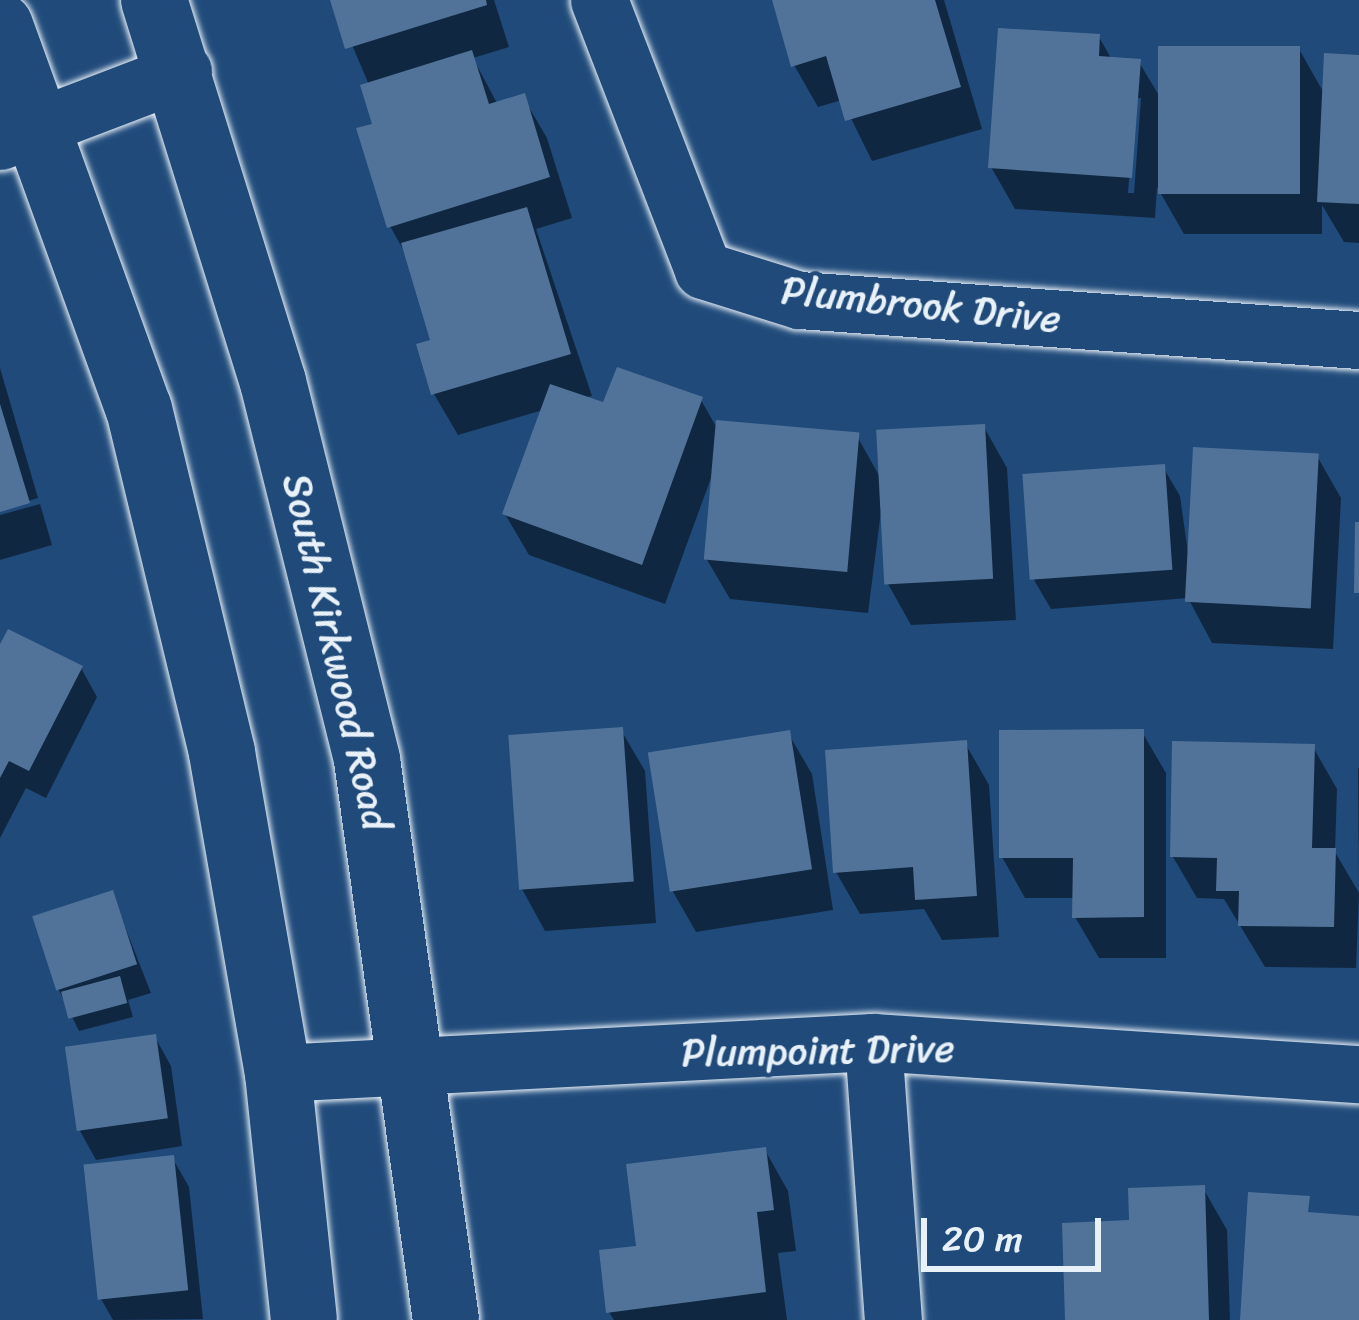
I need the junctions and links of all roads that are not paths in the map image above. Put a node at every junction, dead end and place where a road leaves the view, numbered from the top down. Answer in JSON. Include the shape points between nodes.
{"nodes":[{"id":1,"x":154,"y":0,"type":"edge"},
{"id":2,"x":599,"y":0,"type":"edge"},
{"id":3,"x":0,"y":26,"type":"edge"},
{"id":4,"x":183,"y":71,"type":"junction"},
{"id":5,"x":20,"y":135,"type":"edge"},
{"id":6,"x":1359,"y":340,"type":"edge"},
{"id":7,"x":873,"y":1042,"type":"junction"},
{"id":8,"x":415,"y":1066,"type":"junction"},
{"id":9,"x":278,"y":1073,"type":"junction"},
{"id":10,"x":1359,"y":1074,"type":"edge"},
{"id":11,"x":304,"y":1320,"type":"edge"},
{"id":12,"x":446,"y":1320,"type":"edge"},
{"id":13,"x":893,"y":1320,"type":"edge"}],
"edges":[{"from":1,"to":4,"type":"main road","name":"South Kirkwood Road"},
{"from":2,"to":6,"type":"street","name":"Plumbrook Drive","via":[[703,270],[799,300]]},
{"from":3,"to":5,"type":"main road"},
{"from":4,"to":5,"type":"street"},
{"from":4,"to":8,"type":"main road","name":"South Kirkwood Road","via":[[273,382],[367,760]]},
{"from":5,"to":9,"type":"main road","via":[[139,409],[222,753]]},
{"from":7,"to":8,"type":"street","name":"Plumpoint Drive"},
{"from":7,"to":10,"type":"street","name":"Plumpoint Drive"},
{"from":7,"to":13,"type":"street"},
{"from":8,"to":9,"type":"street","name":"Plumpoint Drive"},
{"from":8,"to":12,"type":"main road","name":"South Kirkwood Road"},
{"from":9,"to":11,"type":"main road"}]}
